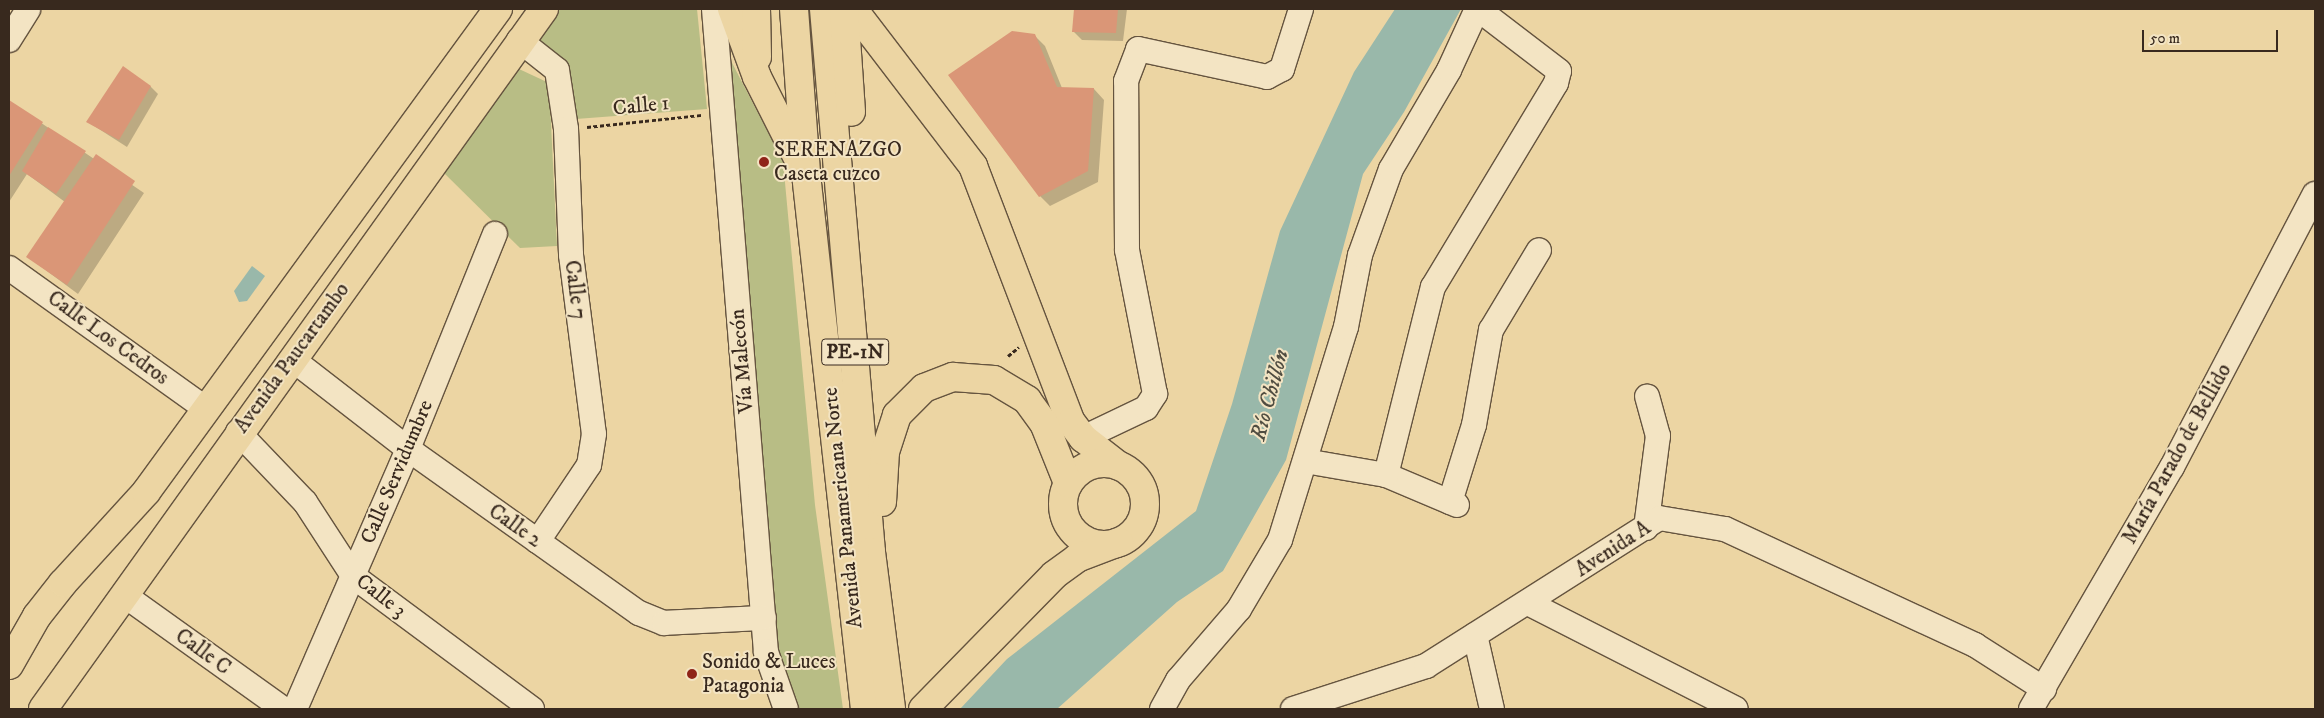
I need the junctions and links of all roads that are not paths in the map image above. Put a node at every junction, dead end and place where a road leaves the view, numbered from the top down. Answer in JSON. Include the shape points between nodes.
{"nodes":[{"id":1,"x":28,"y":9,"type":"edge"},
{"id":2,"x":498,"y":9,"type":"edge"},
{"id":3,"x":544,"y":9,"type":"edge"},
{"id":4,"x":714,"y":9,"type":"edge"},
{"id":5,"x":732,"y":9,"type":"edge"},
{"id":6,"x":756,"y":9,"type":"edge"},
{"id":7,"x":794,"y":9,"type":"edge"},
{"id":8,"x":824,"y":9,"type":"edge"},
{"id":9,"x":844,"y":9,"type":"edge"},
{"id":10,"x":853,"y":9,"type":"edge"},
{"id":11,"x":1301,"y":9,"type":"edge"},
{"id":12,"x":1478,"y":9,"type":"edge"},
{"id":13,"x":9,"y":40,"type":"edge"},
{"id":14,"x":519,"y":40,"type":"junction"},
{"id":15,"x":464,"y":56,"type":"junction"},
{"id":16,"x":493,"y":76,"type":"junction"},
{"id":17,"x":757,"y":77,"type":"junction"},
{"id":18,"x":806,"y":174,"type":"junction"},
{"id":19,"x":2315,"y":194,"type":"edge"},
{"id":20,"x":495,"y":234,"type":"dead end"},
{"id":21,"x":1539,"y":250,"type":"dead end"},
{"id":22,"x":9,"y":268,"type":"edge"},
{"id":23,"x":850,"y":291,"type":"junction"},
{"id":24,"x":292,"y":359,"type":"junction"},
{"id":25,"x":1647,"y":396,"type":"dead end"},
{"id":26,"x":206,"y":409,"type":"junction"},
{"id":27,"x":238,"y":432,"type":"junction"},
{"id":28,"x":1083,"y":438,"type":"junction"},
{"id":29,"x":408,"y":449,"type":"junction"},
{"id":30,"x":1305,"y":461,"type":"junction"},
{"id":31,"x":1118,"y":466,"type":"junction"},
{"id":32,"x":1386,"y":475,"type":"junction"},
{"id":33,"x":1068,"y":483,"type":"junction"},
{"id":34,"x":1064,"y":515,"type":"junction"},
{"id":35,"x":1646,"y":528,"type":"junction"},
{"id":36,"x":538,"y":541,"type":"junction"},
{"id":37,"x":1118,"y":542,"type":"junction"},
{"id":38,"x":871,"y":552,"type":"junction"},
{"id":39,"x":353,"y":576,"type":"junction"},
{"id":40,"x":1036,"y":591,"type":"junction"},
{"id":41,"x":124,"y":595,"type":"junction"},
{"id":42,"x":1528,"y":603,"type":"junction"},
{"id":43,"x":764,"y":618,"type":"junction"},
{"id":44,"x":1475,"y":635,"type":"junction"},
{"id":45,"x":9,"y":665,"type":"edge"},
{"id":46,"x":2044,"y":689,"type":"junction"},
{"id":47,"x":877,"y":702,"type":"edge"},
{"id":48,"x":43,"y":709,"type":"edge"},
{"id":49,"x":283,"y":709,"type":"edge"},
{"id":50,"x":294,"y":709,"type":"edge"},
{"id":51,"x":532,"y":709,"type":"edge"},
{"id":52,"x":786,"y":709,"type":"edge"},
{"id":53,"x":923,"y":709,"type":"edge"},
{"id":54,"x":1162,"y":709,"type":"edge"},
{"id":55,"x":1293,"y":709,"type":"edge"},
{"id":56,"x":1492,"y":709,"type":"edge"},
{"id":57,"x":1736,"y":709,"type":"edge"},
{"id":58,"x":2031,"y":709,"type":"edge"}],
"edges":[{"from":1,"to":13,"type":"street"},
{"from":2,"to":15,"type":"main road","name":"Avenida Paucartambo"},
{"from":3,"to":14,"type":"main road","name":"Avenida Paucartambo"},
{"from":4,"to":43,"type":"street","name":"Vía Malecón","via":[[720,113]]},
{"from":5,"to":17,"type":"main road"},
{"from":6,"to":17,"type":"main road"},
{"from":7,"to":18,"type":"main road","name":"Avenida Panamericana Norte","number":"PE-1N"},
{"from":8,"to":23,"type":"main road","name":"Avenida Panamericana Norte","number":"PE-1N"},
{"from":9,"to":23,"type":"main road","via":[[852,144]]},
{"from":10,"to":28,"type":"main road","via":[[973,166],[1071,422]]},
{"from":11,"to":28,"type":"street","via":[[1282,69],[1267,77],[1138,50],[1126,81],[1128,250],[1156,394],[1146,408]]},
{"from":12,"to":30,"type":"street","via":[[1448,70],[1391,169],[1360,255],[1346,327]]},
{"from":12,"to":32,"type":"street","via":[[1559,71],[1551,91],[1433,288]]},
{"from":14,"to":16,"type":"main road","name":"Avenida Paucartambo"},
{"from":14,"to":36,"type":"street","name":"Calle 7","via":[[558,70],[566,129],[571,255],[594,434],[589,465]]},
{"from":15,"to":16,"type":"main road"},
{"from":15,"to":26,"type":"main road","name":"Avenida Paucartambo"},
{"from":16,"to":24,"type":"main road","name":"Avenida Paucartambo"},
{"from":17,"to":18,"type":"main road"},
{"from":18,"to":47,"type":"main road","name":"Avenida Panamericana Norte","number":"PE-1N"},
{"from":19,"to":46,"type":"street","name":"María Parado de Bellido","via":[[2172,467]]},
{"from":20,"to":29,"type":"street","name":"Calle Servidumbre"},
{"from":21,"to":32,"type":"street","via":[[1491,330],[1474,425],[1454,503]]},
{"from":22,"to":26,"type":"street","name":"Calle Los Cedros"},
{"from":23,"to":38,"type":"main road","name":"Avenida Panamericana Norte","number":"PE-1N"},
{"from":24,"to":27,"type":"main road","name":"Avenida Paucartambo"},
{"from":24,"to":29,"type":"street","name":"Calle 2"},
{"from":25,"to":35,"type":"street","via":[[1658,436]]},
{"from":26,"to":45,"type":"main road","name":"Avenida Paucartambo","via":[[146,492],[37,616]]},
{"from":27,"to":39,"type":"street","name":"Calle 3","via":[[305,502]]},
{"from":27,"to":41,"type":"main road","name":"Avenida Paucartambo"},
{"from":28,"to":31,"type":"main road"},
{"from":29,"to":36,"type":"street","name":"Calle 2"},
{"from":29,"to":39,"type":"street","name":"Calle Servidumbre"},
{"from":30,"to":32,"type":"street"},
{"from":30,"to":54,"type":"street","via":[[1280,540],[1260,578],[1178,680]]},
{"from":31,"to":33,"type":"main road","via":[[1085,467]]},
{"from":31,"to":37,"type":"main road","via":[[1138,481],[1145,504],[1138,527]]},
{"from":33,"to":34,"type":"main road"},
{"from":33,"to":38,"type":"main road","via":[[1044,423],[1020,393],[980,378],[940,381],[915,394],[891,426],[884,452],[880,523]]},
{"from":34,"to":37,"type":"main road","via":[[1086,541]]},
{"from":34,"to":40,"type":"main road","via":[[1058,552]]},
{"from":35,"to":42,"type":"street","name":"Avenida A"},
{"from":35,"to":46,"type":"street","name":"Avenida A","via":[[1659,518],[1725,529],[1975,645]]},
{"from":36,"to":43,"type":"street","name":"Calle 2","via":[[639,614],[664,623]]},
{"from":37,"to":40,"type":"main road","via":[[1077,558]]},
{"from":38,"to":47,"type":"main road","name":"Avenida Panamericana Norte","number":"PE-1N"},
{"from":39,"to":50,"type":"street","name":"Calle Servidumbre"},
{"from":39,"to":51,"type":"street","name":"Calle 3"},
{"from":40,"to":53,"type":"main road"},
{"from":41,"to":48,"type":"main road","name":"Avenida Paucartambo"},
{"from":41,"to":49,"type":"street","name":"Calle C"},
{"from":42,"to":44,"type":"street","name":"Avenida A"},
{"from":42,"to":57,"type":"street"},
{"from":43,"to":52,"type":"street","name":"Vía Malecón","via":[[769,664]]},
{"from":44,"to":55,"type":"street","name":"Avenida A","via":[[1426,666]]},
{"from":44,"to":56,"type":"street"},
{"from":46,"to":58,"type":"street","name":"María Parado de Bellido"}]}
